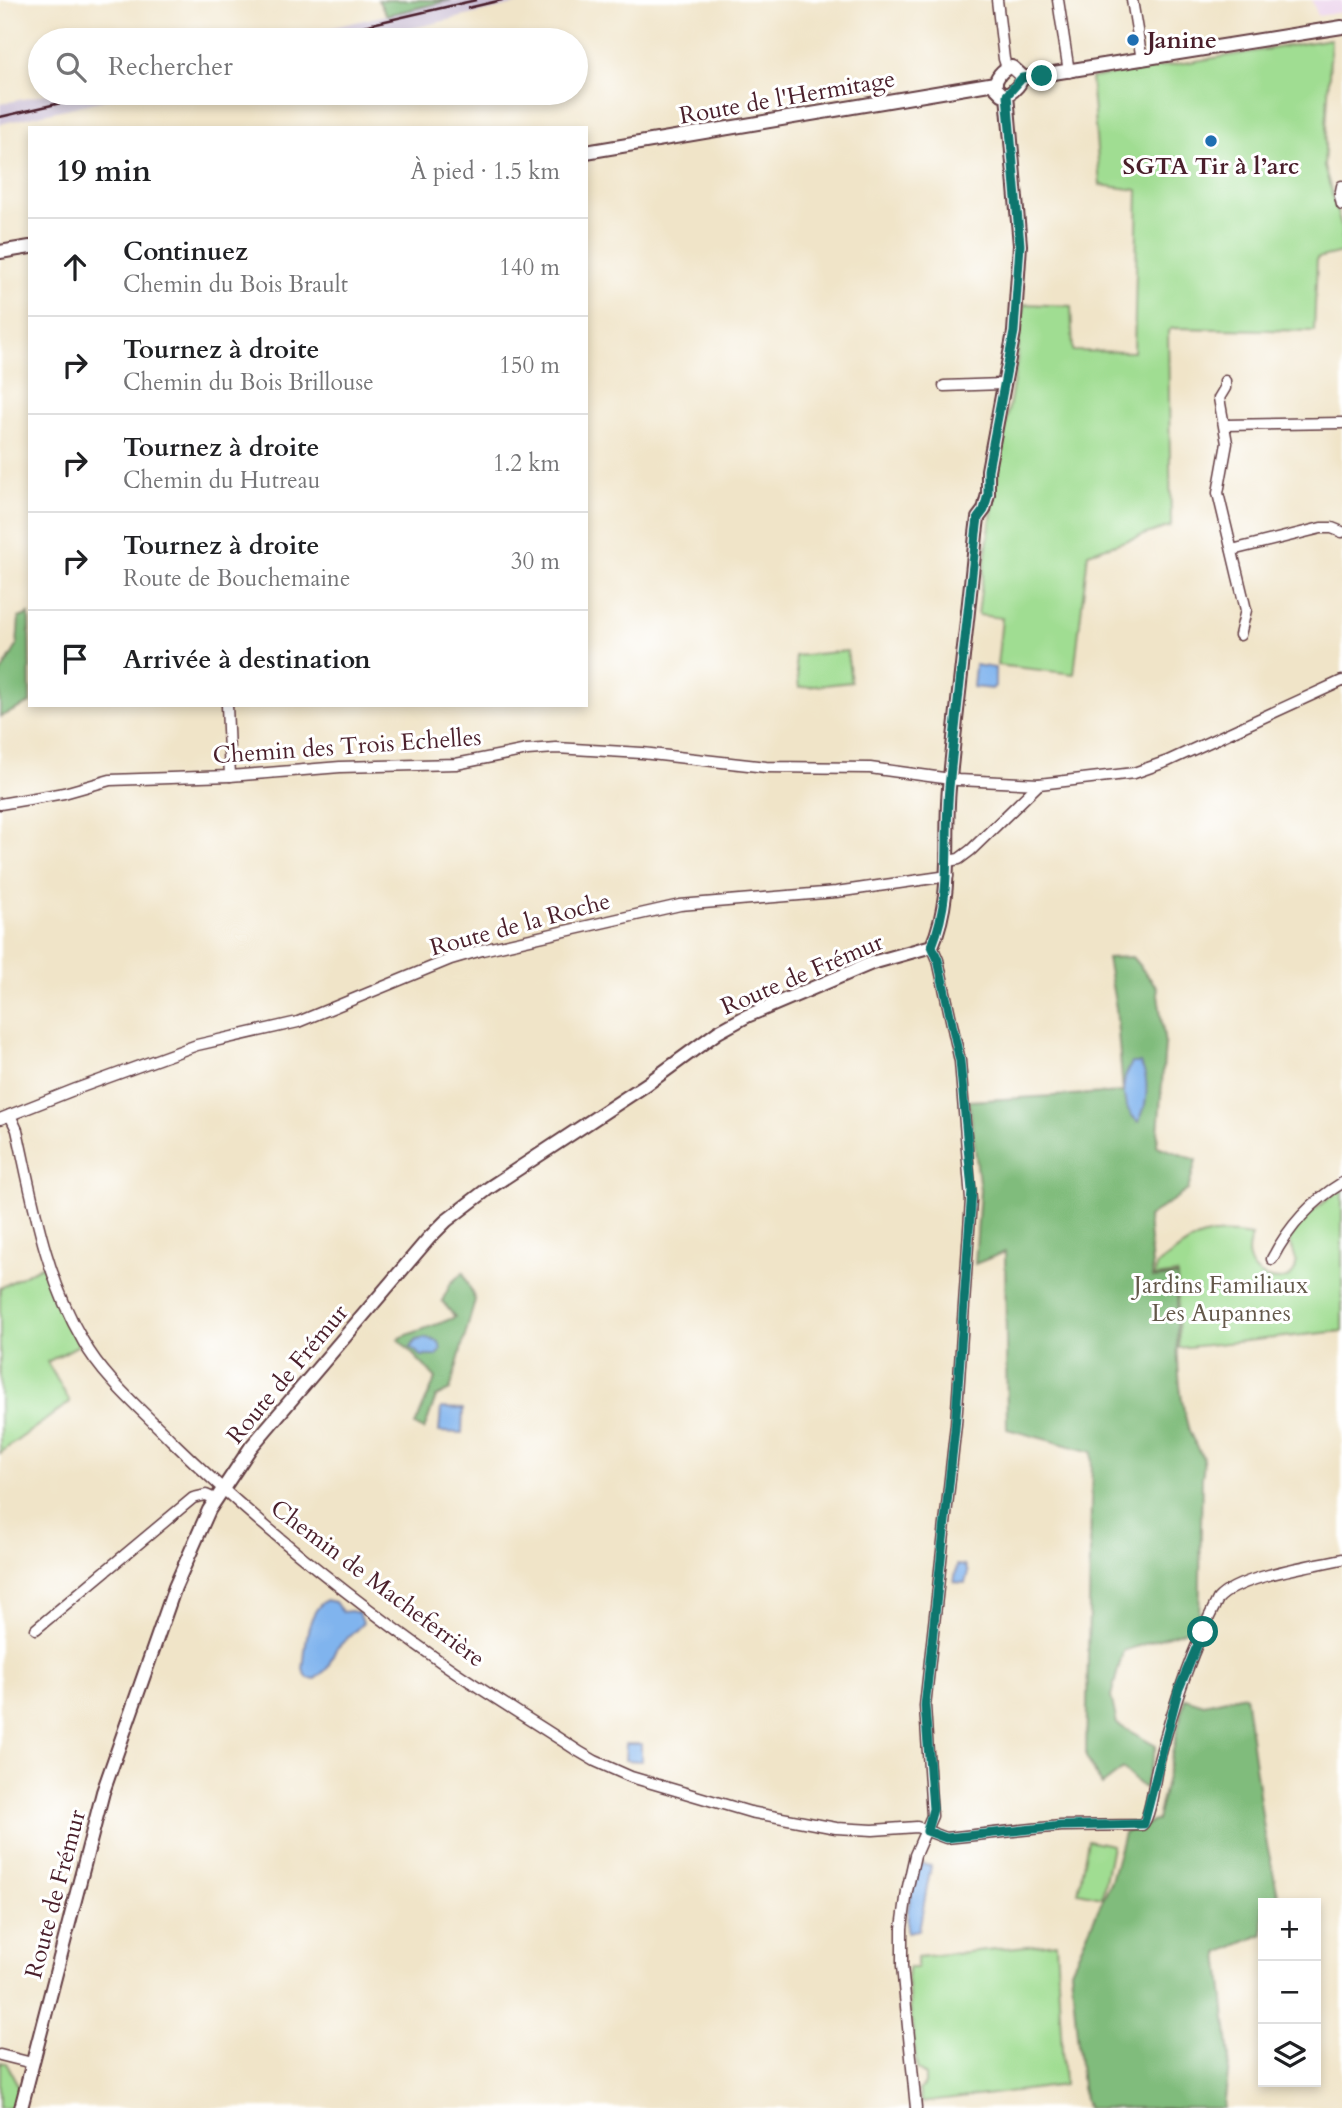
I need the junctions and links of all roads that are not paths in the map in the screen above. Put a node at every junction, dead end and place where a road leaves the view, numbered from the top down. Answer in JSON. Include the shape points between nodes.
{"nodes":[{"id":1,"x":997,"y":0,"type":"edge"},
{"id":2,"x":1058,"y":0,"type":"edge"},
{"id":3,"x":1132,"y":0,"type":"edge"},
{"id":4,"x":1342,"y":27,"type":"edge"},
{"id":5,"x":1142,"y":60,"type":"junction"},
{"id":6,"x":1007,"y":68,"type":"junction"},
{"id":7,"x":1069,"y":72,"type":"junction"},
{"id":8,"x":1022,"y":78,"type":"junction"},
{"id":9,"x":995,"y":83,"type":"junction"},
{"id":10,"x":1007,"y":95,"type":"junction"},
{"id":11,"x":588,"y":152,"type":"edge"},
{"id":12,"x":1342,"y":186,"type":"edge"},
{"id":13,"x":1342,"y":205,"type":"edge"},
{"id":14,"x":28,"y":247,"type":"edge"},
{"id":15,"x":0,"y":252,"type":"edge"},
{"id":16,"x":1225,"y":381,"type":"dead end"},
{"id":17,"x":1003,"y":384,"type":"junction"},
{"id":18,"x":944,"y":386,"type":"dead end"},
{"id":19,"x":1342,"y":423,"type":"edge"},
{"id":20,"x":1225,"y":425,"type":"junction"},
{"id":21,"x":1341,"y":531,"type":"edge"},
{"id":22,"x":1232,"y":550,"type":"junction"},
{"id":23,"x":1240,"y":635,"type":"dead end"},
{"id":24,"x":1342,"y":681,"type":"edge"},
{"id":25,"x":227,"y":707,"type":"edge"},
{"id":26,"x":230,"y":776,"type":"junction"},
{"id":27,"x":950,"y":778,"type":"junction"},
{"id":28,"x":1039,"y":784,"type":"junction"},
{"id":29,"x":0,"y":804,"type":"edge"},
{"id":30,"x":948,"y":861,"type":"junction"},
{"id":31,"x":948,"y":876,"type":"junction"},
{"id":32,"x":932,"y":946,"type":"junction"},
{"id":33,"x":5,"y":1117,"type":"edge"},
{"id":34,"x":1342,"y":1183,"type":"edge"},
{"id":35,"x":1272,"y":1259,"type":"dead end"},
{"id":36,"x":219,"y":1494,"type":"junction"},
{"id":37,"x":1342,"y":1559,"type":"edge"},
{"id":38,"x":36,"y":1629,"type":"dead end"},
{"id":39,"x":927,"y":1831,"type":"junction"},
{"id":40,"x":0,"y":2055,"type":"edge"},
{"id":41,"x":32,"y":2063,"type":"junction"},
{"id":42,"x":21,"y":2108,"type":"edge"},
{"id":43,"x":916,"y":2108,"type":"edge"}],
"edges":[{"from":1,"to":6,"type":"street"},
{"from":2,"to":7,"type":"street"},
{"from":3,"to":5,"type":"street"},
{"from":4,"to":5,"type":"street"},
{"from":5,"to":7,"type":"street"},
{"from":6,"to":8,"type":"street","via":[[1017,70]]},
{"from":6,"to":9,"type":"street"},
{"from":7,"to":8,"type":"street"},
{"from":8,"to":10,"type":"street"},
{"from":9,"to":10,"type":"street","via":[[999,92]]},
{"from":9,"to":11,"type":"street","name":"Route de l'Hermitage"},
{"from":10,"to":17,"type":"street","via":[[1020,245],[1014,332]]},
{"from":12,"to":13,"type":"street"},
{"from":14,"to":15,"type":"street"},
{"from":16,"to":20,"type":"street","via":[[1219,398]]},
{"from":17,"to":18,"type":"street"},
{"from":17,"to":27,"type":"street","via":[[988,494],[978,518]]},
{"from":19,"to":20,"type":"street"},
{"from":20,"to":22,"type":"street","via":[[1227,443],[1218,494]]},
{"from":21,"to":22,"type":"street","via":[[1321,528]]},
{"from":22,"to":23,"type":"street","via":[[1246,610]]},
{"from":24,"to":28,"type":"street","name":"Chemin des Trois Echelles","via":[[1134,773]]},
{"from":25,"to":26,"type":"street"},
{"from":26,"to":27,"type":"street","name":"Chemin des Trois Echelles","via":[[456,764],[556,748],[766,767],[870,768]]},
{"from":26,"to":29,"type":"street","name":"Chemin des Trois Echelles","via":[[110,780]]},
{"from":27,"to":28,"type":"street","name":"Chemin des Trois Echelles"},
{"from":27,"to":30,"type":"street"},
{"from":28,"to":30,"type":"street","via":[[971,850]]},
{"from":30,"to":31,"type":"street"},
{"from":31,"to":32,"type":"street","via":[[941,924]]},
{"from":31,"to":33,"type":"street","name":"Route de la Roche","via":[[836,892],[680,905],[482,950],[298,1022],[197,1045]]},
{"from":32,"to":36,"type":"street","name":"Route de Frémur","via":[[872,963],[718,1032],[463,1207],[429,1238],[296,1393]]},
{"from":32,"to":39,"type":"street","via":[[960,1061],[972,1190],[955,1429],[925,1698],[933,1809]]},
{"from":33,"to":36,"type":"street","name":"Chemin de Macheferrière","via":[[17,1130],[46,1259],[83,1343],[117,1386]]},
{"from":34,"to":35,"type":"street","via":[[1291,1227]]},
{"from":36,"to":38,"type":"street","via":[[193,1498]]},
{"from":36,"to":39,"type":"street","name":"Chemin de Macheferrière","via":[[414,1643],[594,1761],[631,1777],[761,1814],[836,1828],[917,1827]]},
{"from":36,"to":41,"type":"street","name":"Route de Frémur","via":[[176,1587],[103,1792]]},
{"from":37,"to":39,"type":"street","name":"Chemin de Macheferrière","via":[[1261,1578],[1219,1597],[1178,1691],[1146,1822],[972,1837],[942,1838]]},
{"from":39,"to":43,"type":"street","via":[[915,1854],[902,1928]]},
{"from":40,"to":41,"type":"street"},
{"from":41,"to":42,"type":"street","name":"Route de Frémur"}]}
